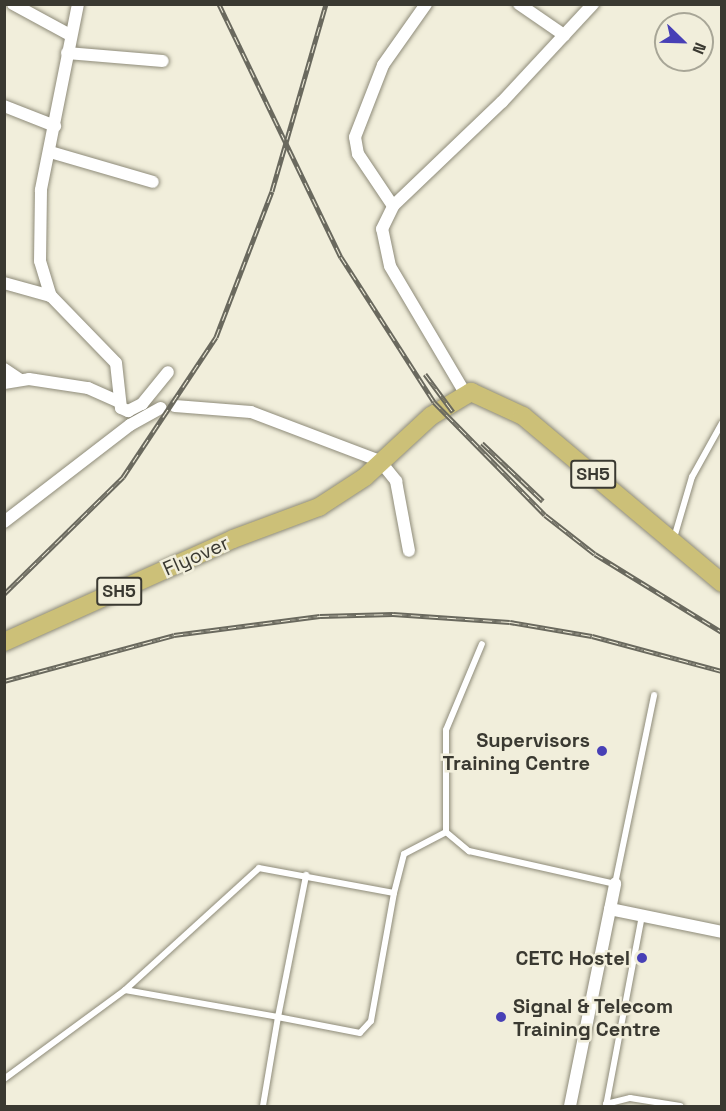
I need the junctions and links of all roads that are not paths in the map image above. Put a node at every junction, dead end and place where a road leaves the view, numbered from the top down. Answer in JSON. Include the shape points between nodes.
{"nodes":[{"id":1,"x":13,"y":4,"type":"edge"},
{"id":2,"x":78,"y":4,"type":"edge"},
{"id":3,"x":426,"y":4,"type":"edge"},
{"id":4,"x":519,"y":4,"type":"edge"},
{"id":5,"x":593,"y":4,"type":"edge"},
{"id":6,"x":70,"y":35,"type":"junction"},
{"id":7,"x":564,"y":35,"type":"junction"},
{"id":8,"x":67,"y":53,"type":"junction"},
{"id":9,"x":163,"y":61,"type":"dead end"},
{"id":10,"x":4,"y":106,"type":"edge"},
{"id":11,"x":55,"y":126,"type":"junction"},
{"id":12,"x":50,"y":152,"type":"junction"},
{"id":13,"x":153,"y":182,"type":"dead end"},
{"id":14,"x":393,"y":206,"type":"junction"},
{"id":15,"x":4,"y":283,"type":"edge"},
{"id":16,"x":51,"y":296,"type":"junction"},
{"id":17,"x":4,"y":369,"type":"edge"},
{"id":18,"x":168,"y":372,"type":"dead end"},
{"id":19,"x":20,"y":380,"type":"junction"},
{"id":20,"x":4,"y":383,"type":"edge"},
{"id":21,"x":465,"y":393,"type":"junction"},
{"id":22,"x":117,"y":401,"type":"junction"},
{"id":23,"x":175,"y":406,"type":"dead end"},
{"id":24,"x":161,"y":408,"type":"dead end"},
{"id":25,"x":722,"y":423,"type":"edge"},
{"id":26,"x":380,"y":461,"type":"junction"},
{"id":27,"x":4,"y":522,"type":"edge"},
{"id":28,"x":674,"y":541,"type":"junction"},
{"id":29,"x":408,"y":550,"type":"dead end"},
{"id":30,"x":722,"y":583,"type":"edge"},
{"id":31,"x":4,"y":642,"type":"edge"},
{"id":32,"x":482,"y":645,"type":"dead end"},
{"id":33,"x":654,"y":695,"type":"dead end"},
{"id":34,"x":446,"y":832,"type":"junction"},
{"id":35,"x":306,"y":875,"type":"junction"},
{"id":36,"x":615,"y":884,"type":"junction"},
{"id":37,"x":394,"y":893,"type":"junction"},
{"id":38,"x":610,"y":909,"type":"junction"},
{"id":39,"x":642,"y":916,"type":"junction"},
{"id":40,"x":722,"y":932,"type":"edge"},
{"id":41,"x":125,"y":990,"type":"junction"},
{"id":42,"x":278,"y":1017,"type":"junction"},
{"id":43,"x":4,"y":1079,"type":"edge"},
{"id":44,"x":606,"y":1105,"type":"edge"},
{"id":45,"x":263,"y":1107,"type":"edge"},
{"id":46,"x":570,"y":1107,"type":"edge"},
{"id":47,"x":680,"y":1107,"type":"edge"}],
"edges":[{"from":1,"to":6,"type":"street"},
{"from":2,"to":6,"type":"street"},
{"from":3,"to":14,"type":"street","via":[[383,65],[355,136],[358,154]]},
{"from":4,"to":7,"type":"street"},
{"from":5,"to":7,"type":"street"},
{"from":6,"to":8,"type":"street"},
{"from":7,"to":14,"type":"street"},
{"from":8,"to":9,"type":"street"},
{"from":8,"to":11,"type":"street"},
{"from":10,"to":11,"type":"street"},
{"from":11,"to":12,"type":"street"},
{"from":12,"to":13,"type":"street"},
{"from":12,"to":16,"type":"street","via":[[39,219],[40,261]]},
{"from":14,"to":21,"type":"street","via":[[382,228],[383,252]]},
{"from":15,"to":16,"type":"street"},
{"from":16,"to":22,"type":"street","via":[[112,357]]},
{"from":17,"to":19,"type":"street"},
{"from":18,"to":22,"type":"street","via":[[135,409],[124,410]]},
{"from":19,"to":20,"type":"street"},
{"from":19,"to":22,"type":"street","via":[[88,388]]},
{"from":21,"to":26,"type":"main road","number":"SH5"},
{"from":21,"to":28,"type":"main road","number":"SH5","via":[[486,395],[513,409]]},
{"from":23,"to":26,"type":"street","via":[[251,412]]},
{"from":24,"to":27,"type":"street","via":[[130,425]]},
{"from":25,"to":28,"type":"lane","via":[[692,477]]},
{"from":26,"to":29,"type":"street","via":[[396,481]]},
{"from":26,"to":31,"type":"main road","name":"Flyover","number":"SH5","via":[[320,507],[233,539]]},
{"from":28,"to":30,"type":"main road","number":"SH5"},
{"from":32,"to":34,"type":"lane","via":[[444,739]]},
{"from":33,"to":36,"type":"lane"},
{"from":34,"to":36,"type":"lane","via":[[469,851]]},
{"from":34,"to":37,"type":"lane","via":[[404,854]]},
{"from":35,"to":37,"type":"lane"},
{"from":35,"to":41,"type":"lane","via":[[259,868]]},
{"from":35,"to":42,"type":"lane"},
{"from":36,"to":38,"type":"street"},
{"from":37,"to":42,"type":"lane","via":[[365,1030],[351,1033]]},
{"from":38,"to":39,"type":"street"},
{"from":38,"to":46,"type":"street"},
{"from":39,"to":40,"type":"street"},
{"from":39,"to":44,"type":"lane"},
{"from":41,"to":42,"type":"lane"},
{"from":41,"to":43,"type":"lane"},
{"from":42,"to":45,"type":"lane"},
{"from":44,"to":47,"type":"lane","via":[[630,1098]]}]}
